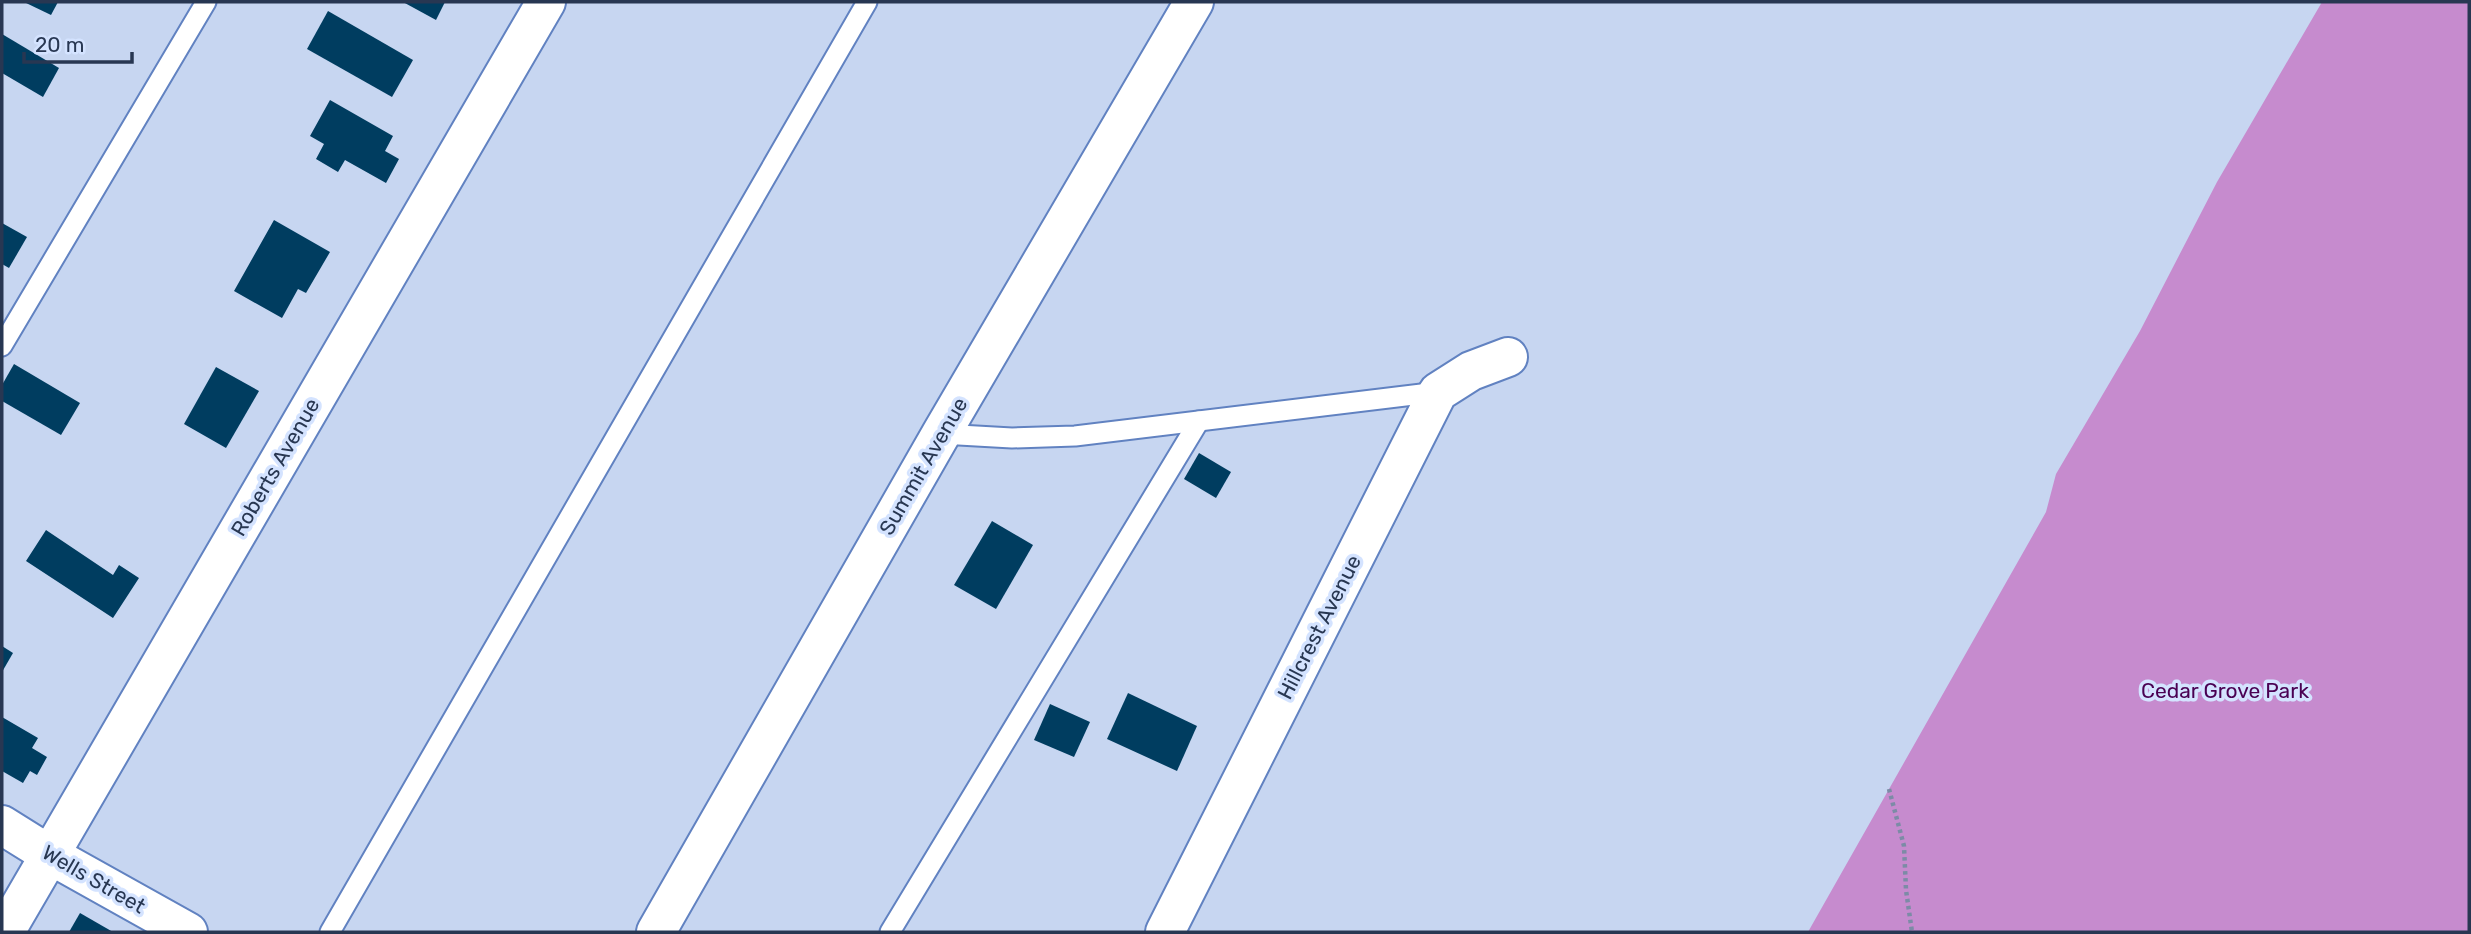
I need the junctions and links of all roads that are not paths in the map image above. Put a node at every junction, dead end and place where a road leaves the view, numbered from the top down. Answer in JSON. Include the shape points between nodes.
{"nodes":[{"id":1,"x":206,"y":2,"type":"edge"},
{"id":2,"x":546,"y":2,"type":"edge"},
{"id":3,"x":867,"y":2,"type":"edge"},
{"id":4,"x":1194,"y":2,"type":"edge"},
{"id":5,"x":2,"y":346,"type":"edge"},
{"id":6,"x":1507,"y":357,"type":"dead end"},
{"id":7,"x":1438,"y":392,"type":"junction"},
{"id":8,"x":1199,"y":421,"type":"junction"},
{"id":9,"x":941,"y":434,"type":"junction"},
{"id":10,"x":2,"y":825,"type":"edge"},
{"id":11,"x":50,"y":855,"type":"junction"},
{"id":12,"x":5,"y":932,"type":"edge"},
{"id":13,"x":188,"y":932,"type":"edge"},
{"id":14,"x":330,"y":932,"type":"edge"},
{"id":15,"x":656,"y":932,"type":"edge"},
{"id":16,"x":890,"y":932,"type":"edge"},
{"id":17,"x":1165,"y":932,"type":"edge"}],
"edges":[{"from":1,"to":5,"type":"lane"},
{"from":2,"to":11,"type":"street","name":"Roberts Avenue"},
{"from":3,"to":14,"type":"lane"},
{"from":4,"to":9,"type":"street","name":"Summit Avenue"},
{"from":6,"to":7,"type":"street","via":[[1471,371]]},
{"from":7,"to":8,"type":"lane"},
{"from":7,"to":17,"type":"street","name":"Hillcrest Avenue"},
{"from":8,"to":9,"type":"lane","via":[[1075,436]]},
{"from":8,"to":16,"type":"lane"},
{"from":9,"to":15,"type":"street","name":"Summit Avenue"},
{"from":10,"to":11,"type":"street","name":"Wells Street"},
{"from":11,"to":12,"type":"street","name":"Roberts Avenue"},
{"from":11,"to":13,"type":"street","name":"Wells Street"}]}
